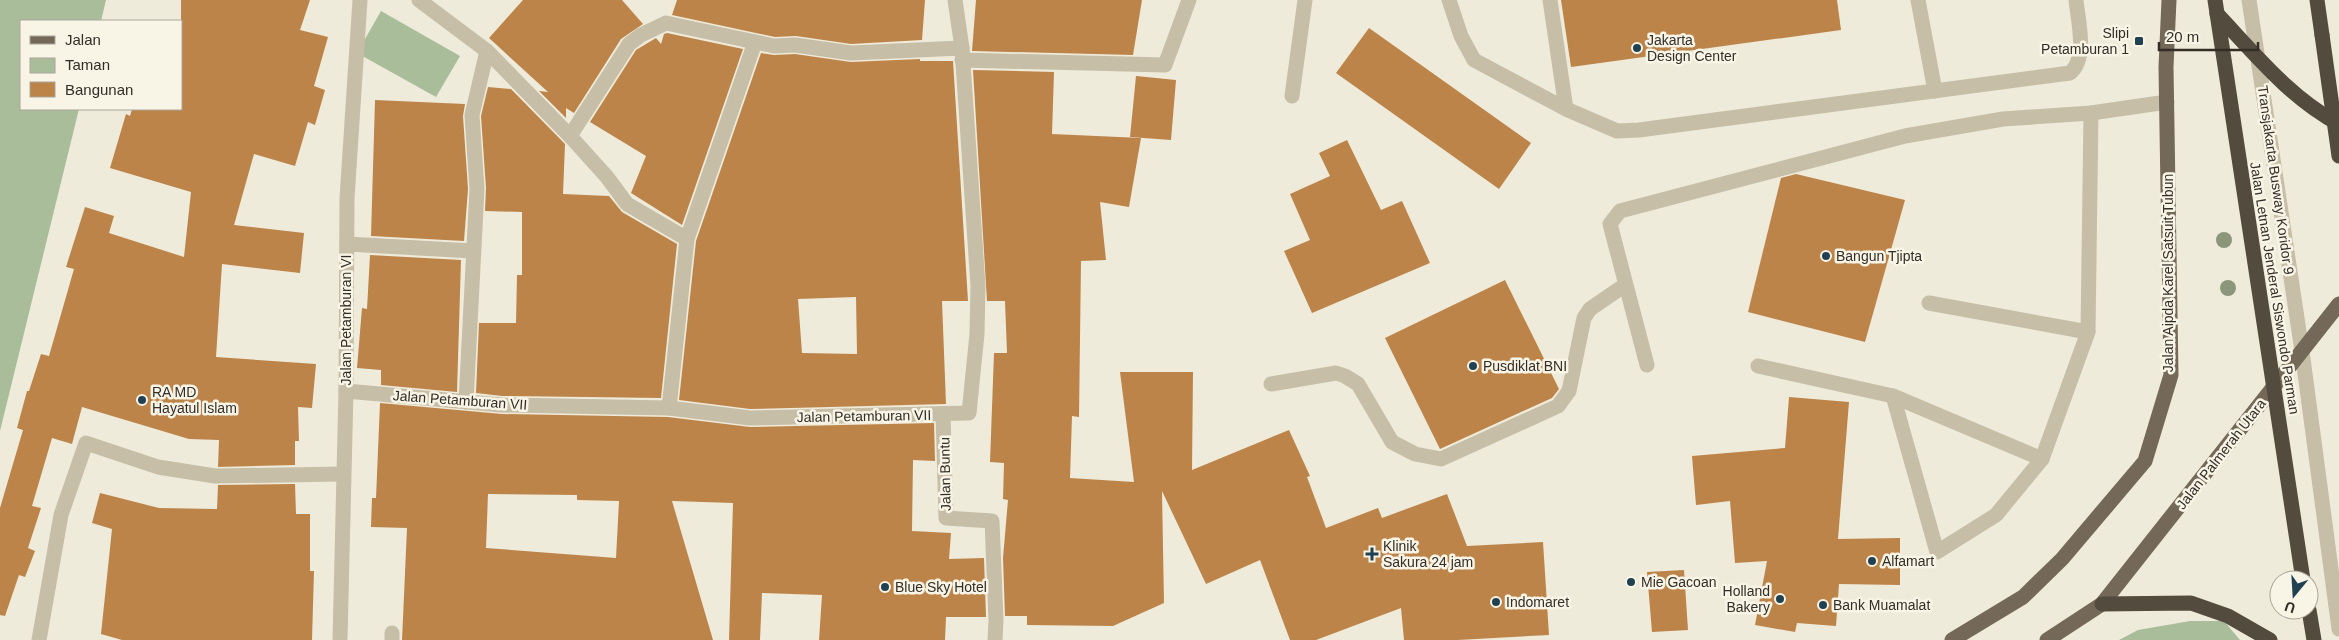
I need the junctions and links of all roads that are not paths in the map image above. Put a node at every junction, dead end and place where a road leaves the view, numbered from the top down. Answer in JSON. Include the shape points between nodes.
{"nodes":[{"id":1,"x":360,"y":0,"type":"edge"},
{"id":2,"x":419,"y":0,"type":"edge"},
{"id":3,"x":955,"y":0,"type":"edge"},
{"id":4,"x":1189,"y":0,"type":"edge"},
{"id":5,"x":1305,"y":0,"type":"edge"},
{"id":6,"x":1450,"y":0,"type":"edge"},
{"id":7,"x":1550,"y":0,"type":"edge"},
{"id":8,"x":1918,"y":0,"type":"edge"},
{"id":9,"x":2076,"y":0,"type":"edge"},
{"id":10,"x":2169,"y":0,"type":"edge"},
{"id":11,"x":2249,"y":0,"type":"edge"},
{"id":12,"x":2317,"y":0,"type":"edge"},
{"id":13,"x":2216,"y":7,"type":"edge"},
{"id":14,"x":755,"y":42,"type":"junction"},
{"id":15,"x":487,"y":51,"type":"junction"},
{"id":16,"x":962,"y":54,"type":"junction"},
{"id":17,"x":2258,"y":57,"type":"junction"},
{"id":18,"x":1935,"y":91,"type":"junction"},
{"id":19,"x":1292,"y":96,"type":"dead end"},
{"id":20,"x":2167,"y":102,"type":"junction"},
{"id":21,"x":1566,"y":108,"type":"junction"},
{"id":22,"x":2092,"y":113,"type":"junction"},
{"id":23,"x":2339,"y":124,"type":"edge"},
{"id":24,"x":570,"y":136,"type":"junction"},
{"id":25,"x":2339,"y":156,"type":"edge"},
{"id":26,"x":687,"y":239,"type":"junction"},
{"id":27,"x":346,"y":244,"type":"junction"},
{"id":28,"x":473,"y":250,"type":"junction"},
{"id":29,"x":1625,"y":285,"type":"junction"},
{"id":30,"x":1929,"y":303,"type":"dead end"},
{"id":31,"x":2339,"y":304,"type":"edge"},
{"id":32,"x":2088,"y":332,"type":"junction"},
{"id":33,"x":2302,"y":351,"type":"junction"},
{"id":34,"x":1647,"y":365,"type":"dead end"},
{"id":35,"x":1758,"y":366,"type":"dead end"},
{"id":36,"x":1271,"y":384,"type":"dead end"},
{"id":37,"x":2273,"y":387,"type":"junction"},
{"id":38,"x":346,"y":391,"type":"junction"},
{"id":39,"x":1893,"y":396,"type":"junction"},
{"id":40,"x":466,"y":402,"type":"junction"},
{"id":41,"x":669,"y":408,"type":"junction"},
{"id":42,"x":943,"y":414,"type":"junction"},
{"id":43,"x":2042,"y":459,"type":"junction"},
{"id":44,"x":343,"y":474,"type":"junction"},
{"id":45,"x":2301,"y":570,"type":"edge"},
{"id":46,"x":2102,"y":604,"type":"junction"},
{"id":47,"x":2310,"y":620,"type":"edge"},
{"id":48,"x":2339,"y":629,"type":"edge"},
{"id":49,"x":40,"y":640,"type":"edge"},
{"id":50,"x":340,"y":640,"type":"edge"},
{"id":51,"x":995,"y":640,"type":"edge"},
{"id":52,"x":1952,"y":640,"type":"edge"},
{"id":53,"x":2047,"y":640,"type":"edge"},
{"id":54,"x":2270,"y":640,"type":"edge"},
{"id":55,"x":2314,"y":640,"type":"edge"}],
"edges":[{"from":1,"to":27,"type":"street","name":"Jalan Petamburan VI","via":[[346,198]]},
{"from":2,"to":15,"type":"street"},
{"from":3,"to":16,"type":"street","name":"Jalan Petamburan VII"},
{"from":4,"to":16,"type":"street","via":[[1165,65]]},
{"from":5,"to":19,"type":"street"},
{"from":6,"to":21,"type":"street","via":[[1461,36],[1474,60]]},
{"from":7,"to":21,"type":"street"},
{"from":8,"to":18,"type":"street"},
{"from":9,"to":18,"type":"street","via":[[2080,45],[2077,65],[2070,73]]},
{"from":10,"to":20,"type":"main road","name":"Jalan Aipda Karel Satsuit Tubun"},
{"from":11,"to":17,"type":"street","name":"Transjakarta Busway Koridor 9"},
{"from":12,"to":25,"type":"highway","bridge":true},
{"from":13,"to":17,"type":"highway"},
{"from":13,"to":37,"type":"highway","name":"Jalan Letnan Jenderal Siswondo Parman"},
{"from":14,"to":16,"type":"street","via":[[851,53]]},
{"from":14,"to":24,"type":"street","via":[[666,23],[641,35],[629,44]]},
{"from":14,"to":26,"type":"street"},
{"from":15,"to":24,"type":"street"},
{"from":15,"to":28,"type":"street","via":[[472,114],[477,189]]},
{"from":16,"to":42,"type":"street","name":"Jalan Petamburan VII","via":[[978,286],[977,334],[969,413]]},
{"from":17,"to":23,"type":"highway","via":[[2305,102]]},
{"from":17,"to":33,"type":"street","name":"Transjakarta Busway Koridor 9"},
{"from":18,"to":21,"type":"street","via":[[1617,131]]},
{"from":20,"to":22,"type":"street"},
{"from":20,"to":52,"type":"main road","name":"Jalan Aipda Karel Satsuit Tubun","via":[[2170,375],[2146,461],[2062,559],[2023,596]]},
{"from":22,"to":29,"type":"street","via":[[2003,119],[1905,136],[1620,212],[1610,224]]},
{"from":22,"to":32,"type":"street"},
{"from":24,"to":26,"type":"street","via":[[627,204]]},
{"from":26,"to":41,"type":"street"},
{"from":27,"to":28,"type":"street"},
{"from":27,"to":38,"type":"street","name":"Jalan Petamburan VI"},
{"from":28,"to":40,"type":"street"},
{"from":29,"to":34,"type":"street"},
{"from":29,"to":36,"type":"street","via":[[1590,309],[1584,318],[1569,391],[1558,406],[1442,459],[1415,454],[1392,442],[1358,384],[1345,376],[1336,373]]},
{"from":30,"to":32,"type":"street"},
{"from":31,"to":33,"type":"main road","name":"Jalan Palmerah Utara"},
{"from":32,"to":43,"type":"street"},
{"from":33,"to":37,"type":"main road","name":"Jalan Palmerah Utara"},
{"from":33,"to":48,"type":"street","name":"Transjakarta Busway Koridor 9"},
{"from":35,"to":39,"type":"street"},
{"from":37,"to":45,"type":"highway","name":"Jalan Letnan Jenderal Siswondo Parman"},
{"from":37,"to":46,"type":"main road","name":"Jalan Palmerah Utara"},
{"from":38,"to":40,"type":"street","name":"Jalan Petamburan VII"},
{"from":38,"to":44,"type":"street","name":"Jalan Petamburan VI"},
{"from":39,"to":43,"type":"street"},
{"from":39,"to":43,"type":"street","via":[[1937,552],[1996,515]]},
{"from":40,"to":41,"type":"street","name":"Jalan Petamburan VII"},
{"from":41,"to":42,"type":"street","name":"Jalan Petamburan VII","via":[[750,418]]},
{"from":42,"to":51,"type":"street","name":"Jalan Buntu","via":[[946,518],[992,521]]},
{"from":44,"to":49,"type":"street","via":[[215,476],[158,467],[86,443],[61,515]]},
{"from":44,"to":50,"type":"street","name":"Jalan Petamburan VI"},
{"from":46,"to":53,"type":"main road"},
{"from":46,"to":54,"type":"highway","via":[[2190,603],[2228,616]]},
{"from":47,"to":55,"type":"highway"}]}
